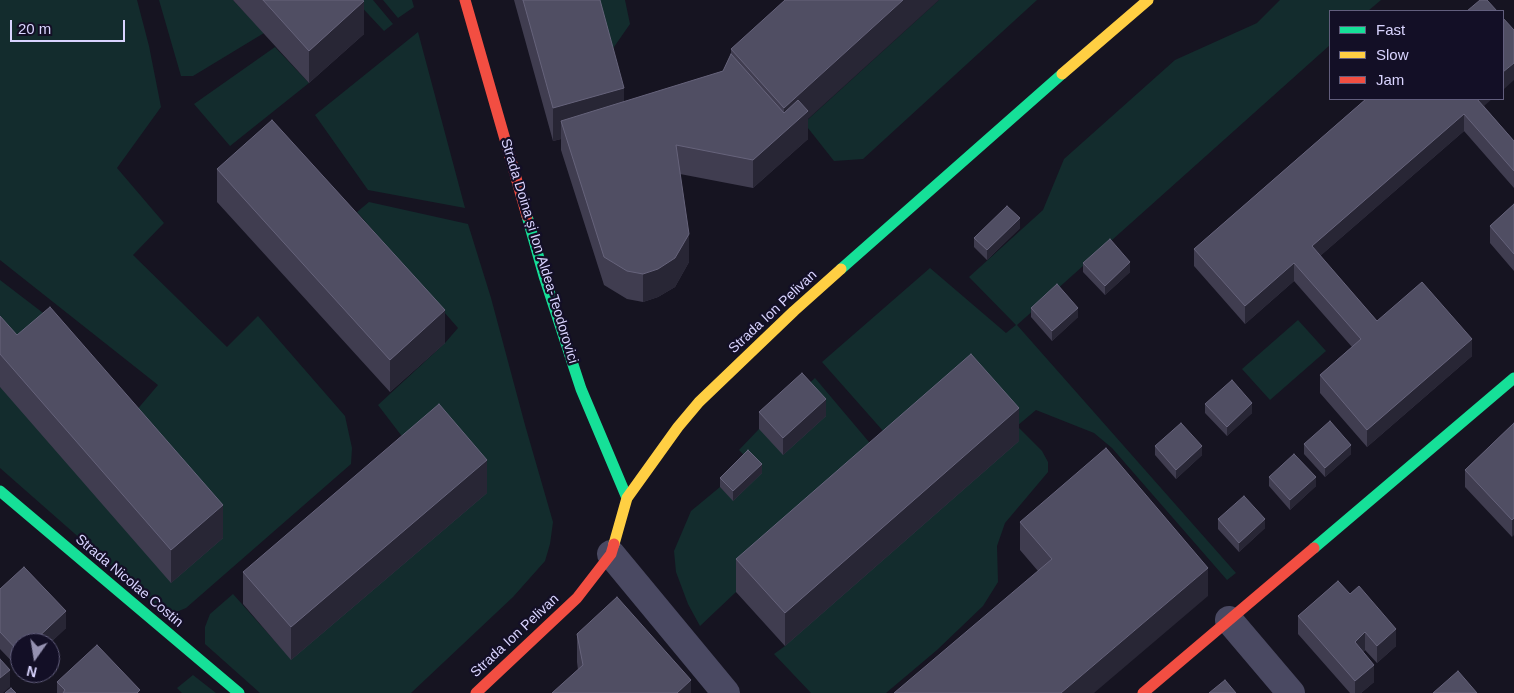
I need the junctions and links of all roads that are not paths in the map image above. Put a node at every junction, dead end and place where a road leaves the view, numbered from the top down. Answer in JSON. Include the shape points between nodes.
{"nodes":[{"id":1,"x":465,"y":0,"type":"edge"},
{"id":2,"x":1148,"y":0,"type":"edge"},
{"id":3,"x":1514,"y":378,"type":"edge"},
{"id":4,"x":0,"y":491,"type":"edge"},
{"id":5,"x":627,"y":498,"type":"junction"},
{"id":6,"x":611,"y":554,"type":"junction"},
{"id":7,"x":1229,"y":620,"type":"junction"},
{"id":8,"x":239,"y":693,"type":"edge"},
{"id":9,"x":476,"y":693,"type":"edge"},
{"id":10,"x":726,"y":693,"type":"edge"},
{"id":11,"x":1143,"y":693,"type":"edge"},
{"id":12,"x":1291,"y":693,"type":"edge"}],
"edges":[{"from":1,"to":5,"type":"street","name":"Strada Doina și Ion Aldea-Teodorovici","via":[[544,276],[582,389]]},
{"from":2,"to":5,"type":"street","name":"Strada Ion Pelivan","via":[[753,350],[699,402]]},
{"from":3,"to":7,"type":"street"},
{"from":4,"to":8,"type":"street","name":"Strada Nicolae Costin"},
{"from":5,"to":6,"type":"street","name":"Strada Ion Pelivan"},
{"from":6,"to":9,"type":"street","name":"Strada Ion Pelivan","via":[[577,598]]},
{"from":6,"to":10,"type":"street"},
{"from":7,"to":11,"type":"street"},
{"from":7,"to":12,"type":"street"}]}
